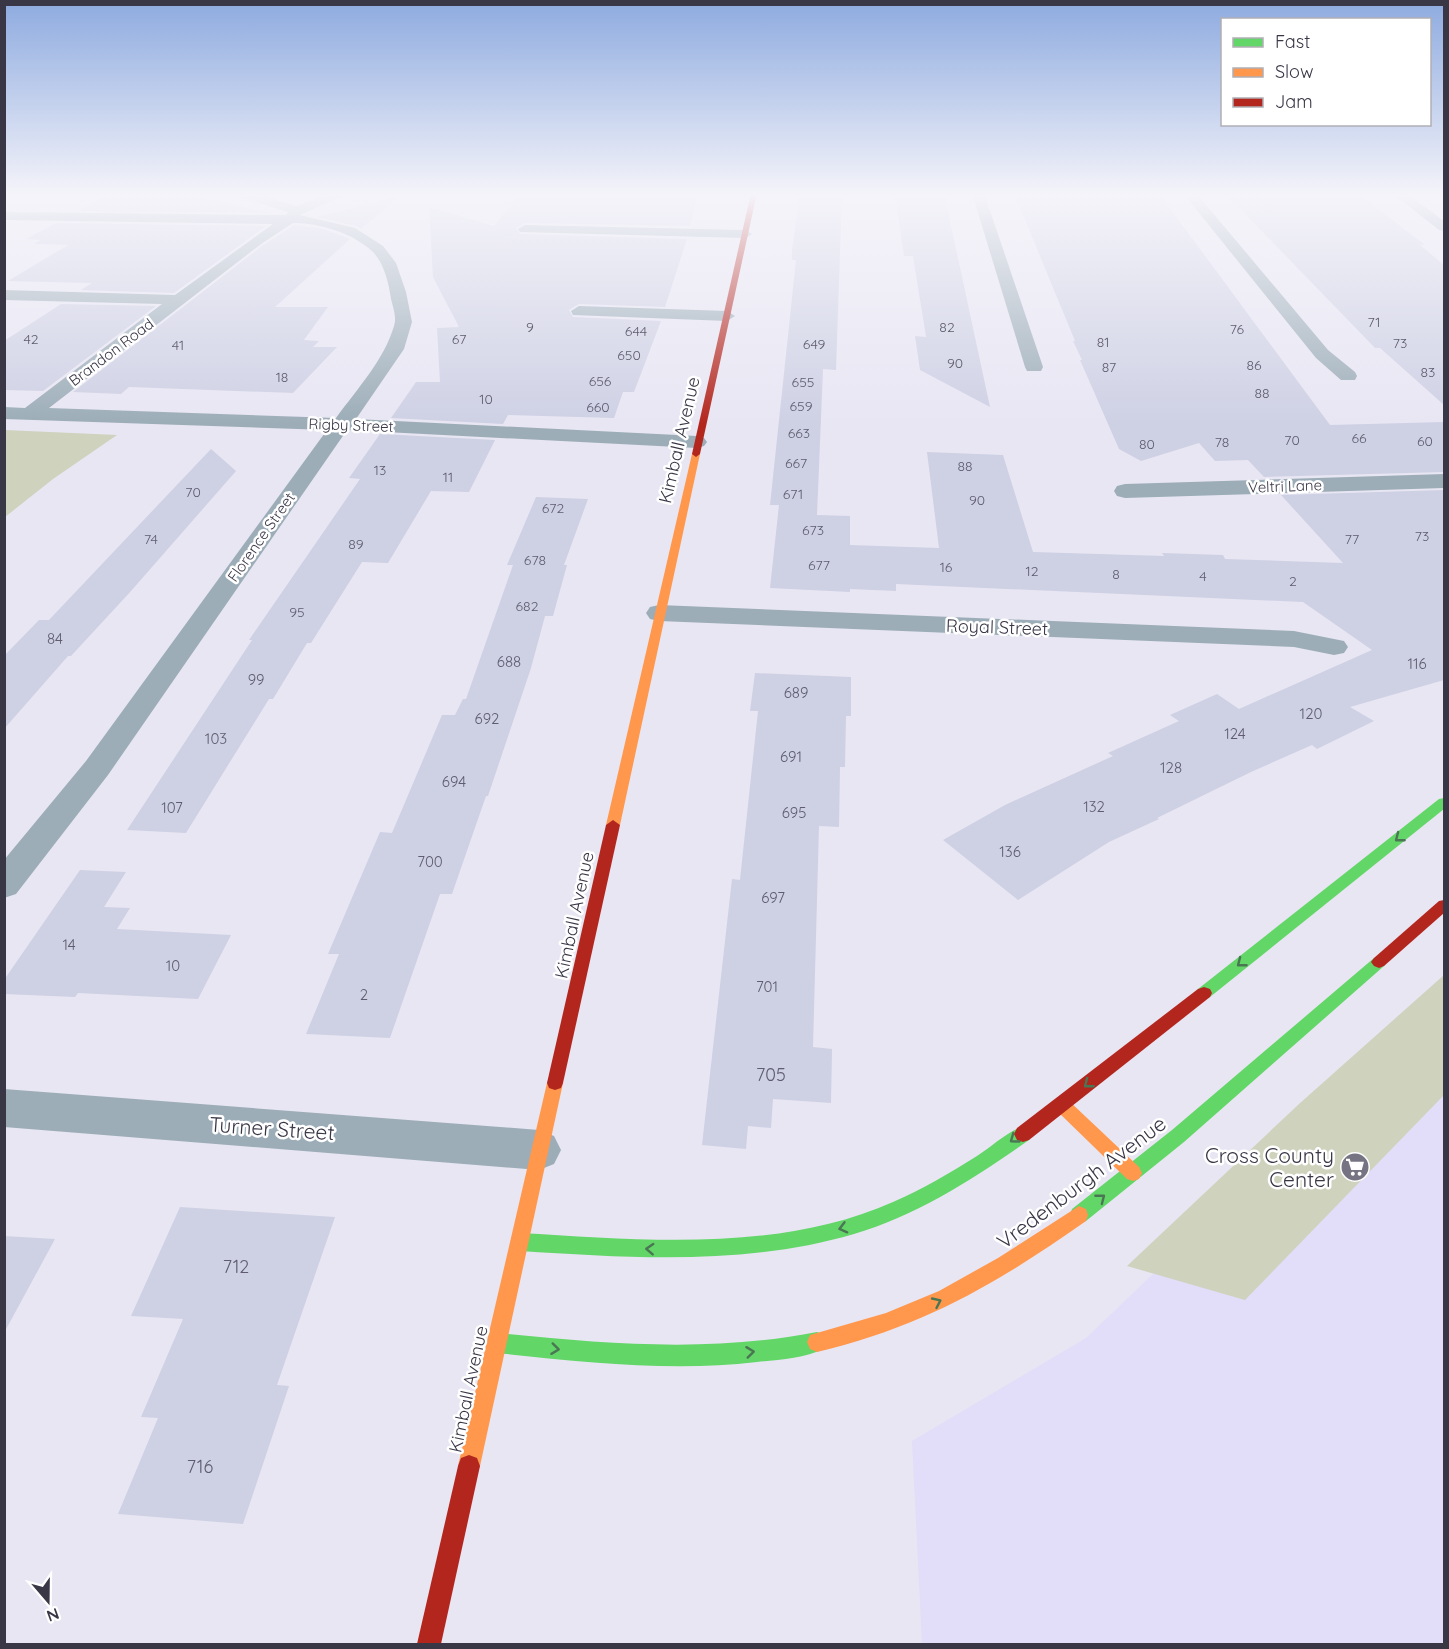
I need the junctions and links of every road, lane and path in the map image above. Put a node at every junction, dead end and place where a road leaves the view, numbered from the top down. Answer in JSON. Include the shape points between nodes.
{"nodes":[{"id":1,"x":218,"y":270,"type":"edge"},
{"id":2,"x":390,"y":270,"type":"edge"},
{"id":3,"x":737,"y":270,"type":"edge"},
{"id":4,"x":1003,"y":270,"type":"edge"},
{"id":5,"x":1253,"y":270,"type":"edge"},
{"id":6,"x":4,"y":295,"type":"edge"},
{"id":7,"x":178,"y":300,"type":"junction"},
{"id":8,"x":579,"y":311,"type":"dead end"},
{"id":9,"x":727,"y":316,"type":"junction"},
{"id":10,"x":1034,"y":367,"type":"dead end"},
{"id":11,"x":1348,"y":376,"type":"dead end"},
{"id":12,"x":4,"y":413,"type":"edge"},
{"id":13,"x":29,"y":414,"type":"junction"},
{"id":14,"x":341,"y":424,"type":"junction"},
{"id":15,"x":697,"y":442,"type":"junction"},
{"id":16,"x":1444,"y":481,"type":"edge"},
{"id":17,"x":1125,"y":491,"type":"dead end"},
{"id":18,"x":659,"y":613,"type":"junction"},
{"id":19,"x":1334,"y":647,"type":"dead end"},
{"id":20,"x":1444,"y":802,"type":"edge"},
{"id":21,"x":4,"y":885,"type":"edge"},
{"id":22,"x":1444,"y":906,"type":"edge"},
{"id":23,"x":1062,"y":1105,"type":"junction"},
{"id":24,"x":4,"y":1108,"type":"edge"},
{"id":25,"x":539,"y":1150,"type":"junction"},
{"id":26,"x":1133,"y":1173,"type":"junction"},
{"id":27,"x":520,"y":1242,"type":"junction"},
{"id":28,"x":497,"y":1343,"type":"junction"},
{"id":29,"x":429,"y":1644,"type":"edge"}],
"edges":[{"from":1,"to":7,"type":"street","name":"Brandon Road"},
{"from":2,"to":14,"type":"street","name":"Florence Street","via":[[404,322],[395,349]]},
{"from":3,"to":9,"type":"street","name":"Kimball Avenue"},
{"from":4,"to":10,"type":"street"},
{"from":5,"to":11,"type":"street","via":[[1322,354]]},
{"from":6,"to":7,"type":"street"},
{"from":7,"to":13,"type":"street","name":"Brandon Road"},
{"from":8,"to":9,"type":"street"},
{"from":9,"to":15,"type":"street","name":"Kimball Avenue"},
{"from":12,"to":13,"type":"street","name":"Rigby Street"},
{"from":13,"to":14,"type":"street","name":"Rigby Street"},
{"from":14,"to":15,"type":"street","name":"Rigby Street"},
{"from":14,"to":21,"type":"street","name":"Florence Street","via":[[97,768]]},
{"from":15,"to":18,"type":"street","name":"Kimball Avenue"},
{"from":16,"to":17,"type":"street","name":"Veltri Lane"},
{"from":18,"to":19,"type":"street","name":"Royal Street","via":[[1282,639]]},
{"from":18,"to":25,"type":"street","name":"Kimball Avenue"},
{"from":20,"to":23,"type":"street","one_way":true},
{"from":22,"to":26,"type":"street","name":"Vredenburgh Avenue"},
{"from":23,"to":26,"type":"street"},
{"from":23,"to":27,"type":"street","one_way":true,"via":[[941,1189],[895,1211],[804,1238],[704,1250]]},
{"from":24,"to":25,"type":"street","name":"Turner Street"},
{"from":25,"to":27,"type":"street","name":"Kimball Avenue"},
{"from":28,"to":26,"type":"street","name":"Vredenburgh Avenue","one_way":true,"via":[[586,1353],[680,1357],[745,1353],[854,1333],[935,1304],[988,1276],[1041,1244]]},
{"from":27,"to":28,"type":"street","name":"Kimball Avenue"},
{"from":28,"to":29,"type":"street","name":"Kimball Avenue"}]}
